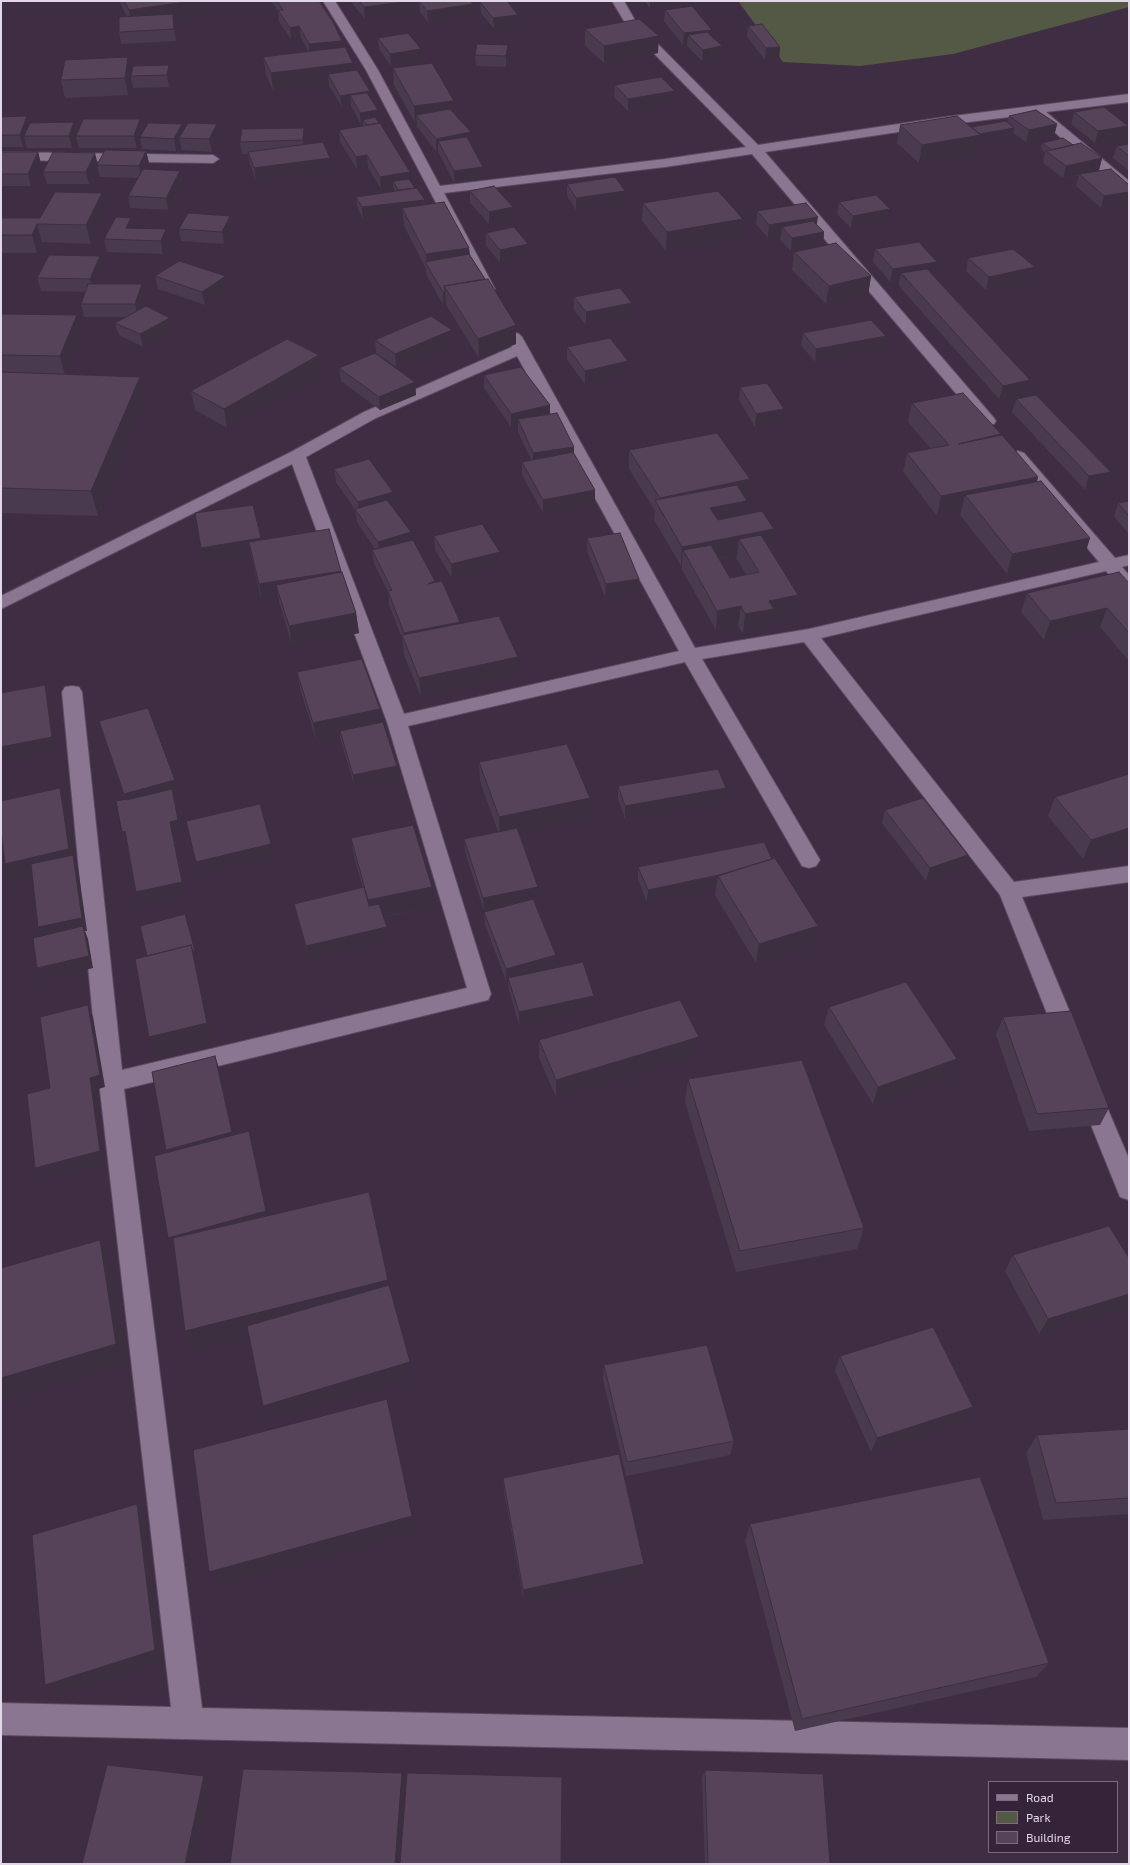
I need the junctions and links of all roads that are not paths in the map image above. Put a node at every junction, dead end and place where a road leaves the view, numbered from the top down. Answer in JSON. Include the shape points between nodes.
{"nodes":[{"id":1,"x":329,"y":1,"type":"edge"},
{"id":2,"x":618,"y":1,"type":"edge"},
{"id":3,"x":1129,"y":98,"type":"edge"},
{"id":4,"x":1036,"y":110,"type":"junction"},
{"id":5,"x":756,"y":150,"type":"junction"},
{"id":6,"x":1,"y":156,"type":"edge"},
{"id":7,"x":212,"y":159,"type":"dead end"},
{"id":8,"x":1129,"y":188,"type":"edge"},
{"id":9,"x":436,"y":190,"type":"junction"},
{"id":10,"x":495,"y":301,"type":"edge"},
{"id":11,"x":506,"y":322,"type":"edge"},
{"id":12,"x":520,"y":349,"type":"junction"},
{"id":13,"x":995,"y":430,"type":"edge"},
{"id":14,"x":1011,"y":448,"type":"edge"},
{"id":15,"x":297,"y":455,"type":"junction"},
{"id":16,"x":1129,"y":560,"type":"edge"},
{"id":17,"x":1110,"y":564,"type":"junction"},
{"id":18,"x":1129,"y":586,"type":"edge"},
{"id":19,"x":1,"y":603,"type":"edge"},
{"id":20,"x":809,"y":635,"type":"junction"},
{"id":21,"x":690,"y":655,"type":"junction"},
{"id":22,"x":72,"y":692,"type":"dead end"},
{"id":23,"x":397,"y":722,"type":"junction"},
{"id":24,"x":808,"y":860,"type":"dead end"},
{"id":25,"x":1129,"y":874,"type":"edge"},
{"id":26,"x":1009,"y":891,"type":"junction"},
{"id":27,"x":110,"y":1082,"type":"junction"},
{"id":28,"x":1129,"y":1189,"type":"edge"},
{"id":29,"x":1,"y":1718,"type":"edge"},
{"id":30,"x":188,"y":1723,"type":"junction"},
{"id":31,"x":1129,"y":1744,"type":"edge"}],
"edges":[{"from":1,"to":9,"type":"street","via":[[372,70]]},
{"from":2,"to":5,"type":"street","via":[[631,24]]},
{"from":3,"to":4,"type":"street"},
{"from":4,"to":5,"type":"street"},
{"from":4,"to":8,"type":"street"},
{"from":5,"to":9,"type":"street"},
{"from":5,"to":13,"type":"street"},
{"from":6,"to":7,"type":"street"},
{"from":9,"to":10,"type":"street"},
{"from":11,"to":12,"type":"street"},
{"from":12,"to":15,"type":"street","via":[[370,415]]},
{"from":12,"to":21,"type":"street"},
{"from":14,"to":17,"type":"street"},
{"from":15,"to":19,"type":"street"},
{"from":15,"to":23,"type":"street"},
{"from":16,"to":17,"type":"street"},
{"from":17,"to":18,"type":"street"},
{"from":17,"to":20,"type":"street"},
{"from":20,"to":21,"type":"street"},
{"from":20,"to":26,"type":"street"},
{"from":21,"to":23,"type":"street"},
{"from":21,"to":24,"type":"street"},
{"from":22,"to":27,"type":"street"},
{"from":23,"to":27,"type":"street","via":[[480,994]]},
{"from":25,"to":26,"type":"street"},
{"from":26,"to":28,"type":"street"},
{"from":27,"to":30,"type":"street"},
{"from":29,"to":30,"type":"street"},
{"from":30,"to":31,"type":"street"}]}
